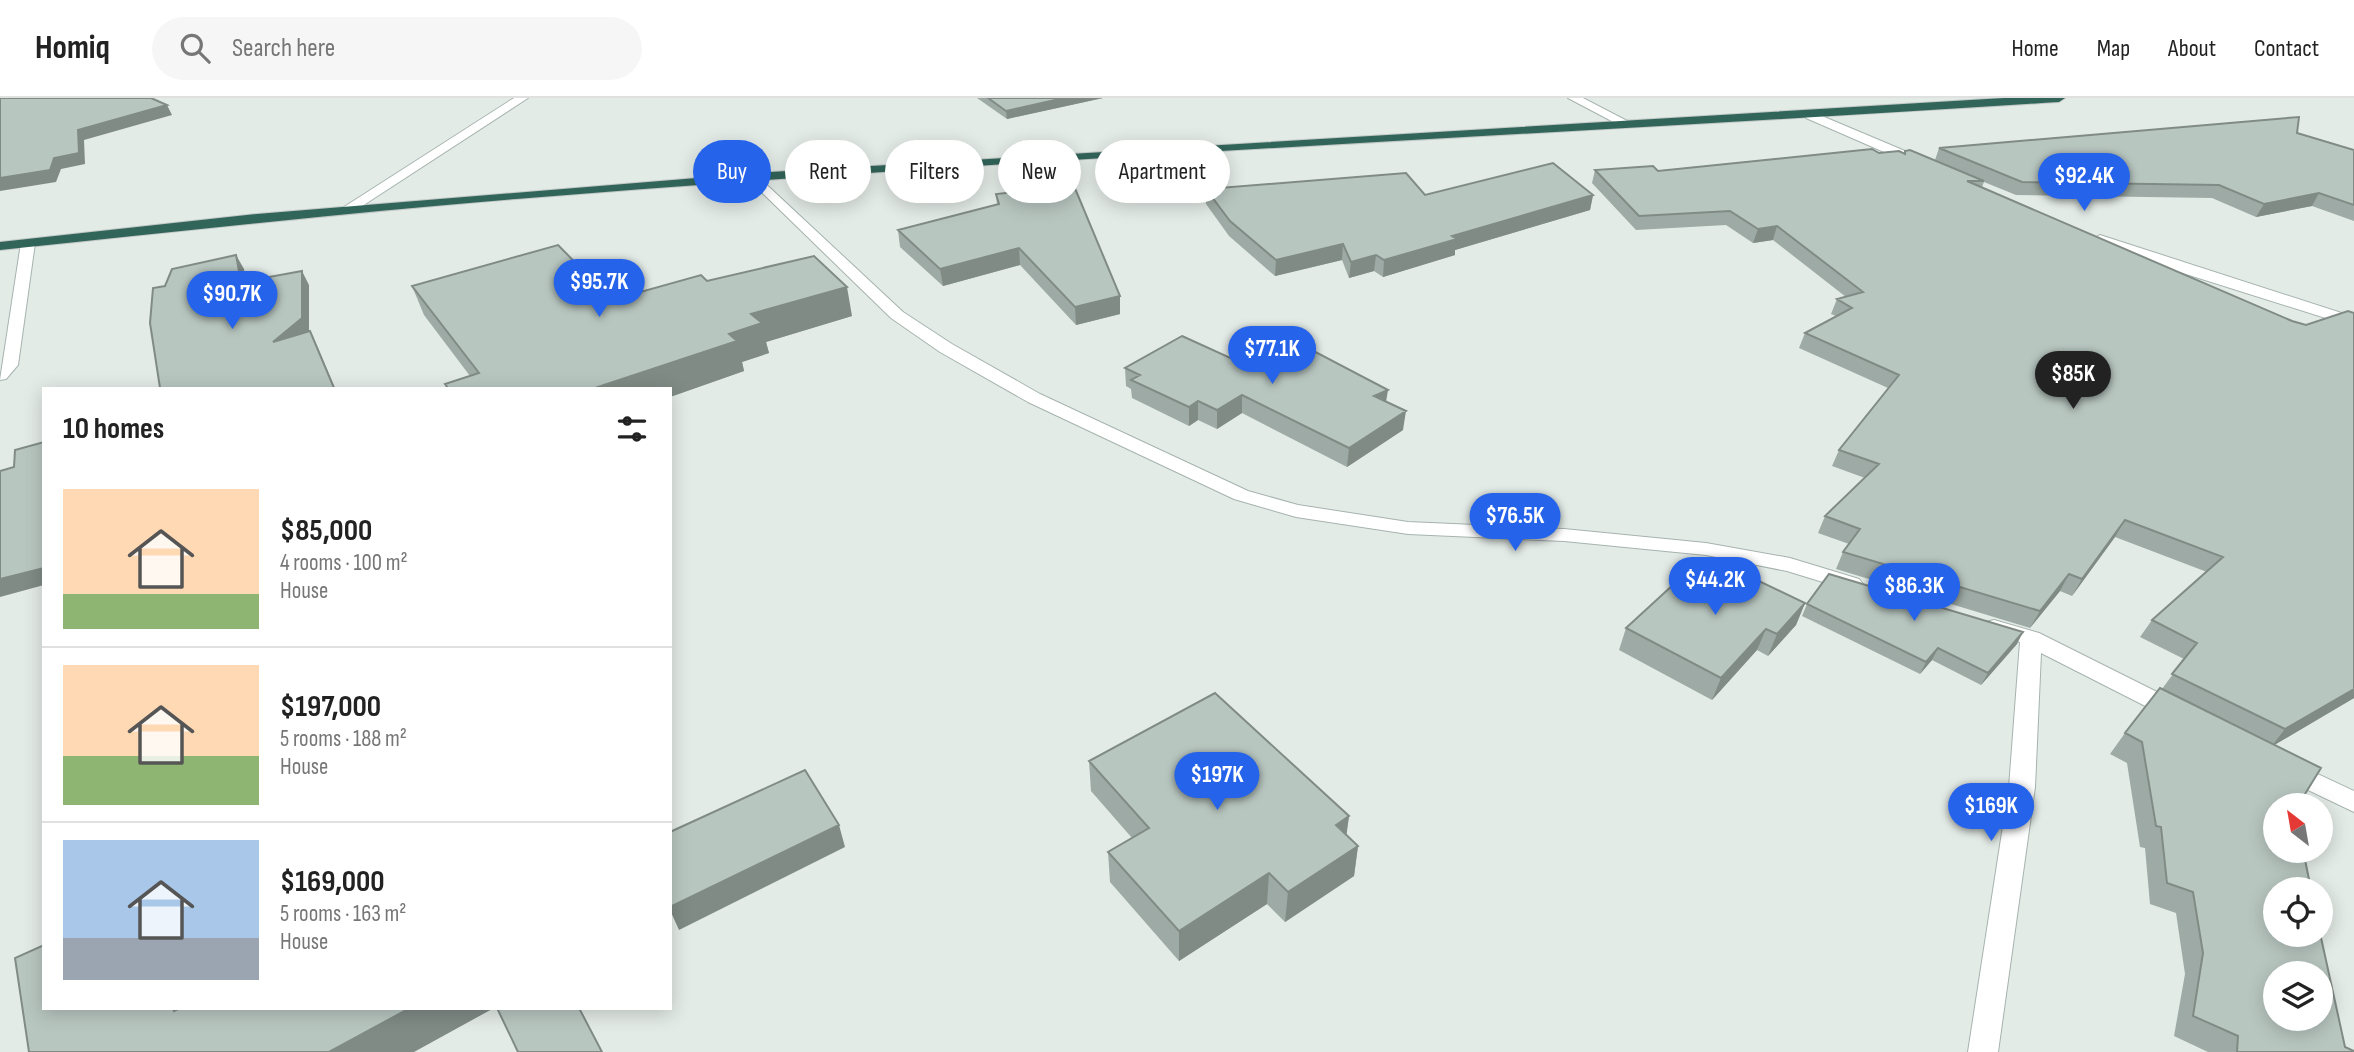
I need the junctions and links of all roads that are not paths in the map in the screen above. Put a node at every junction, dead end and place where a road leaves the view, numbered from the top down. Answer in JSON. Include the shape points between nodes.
{"nodes":[{"id":1,"x":522,"y":98,"type":"edge"},
{"id":2,"x":1574,"y":98,"type":"edge"},
{"id":3,"x":2059,"y":98,"type":"edge"},
{"id":4,"x":1810,"y":115,"type":"junction"},
{"id":5,"x":1627,"y":124,"type":"junction"},
{"id":6,"x":1933,"y":168,"type":"edge"},
{"id":7,"x":771,"y":175,"type":"edge"},
{"id":8,"x":693,"y":181,"type":"edge"},
{"id":9,"x":771,"y":193,"type":"edge"},
{"id":10,"x":351,"y":207,"type":"junction"},
{"id":11,"x":2085,"y":233,"type":"edge"},
{"id":12,"x":28,"y":243,"type":"junction"},
{"id":13,"x":0,"y":246,"type":"edge"},
{"id":14,"x":2354,"y":322,"type":"edge"},
{"id":15,"x":0,"y":375,"type":"edge"},
{"id":16,"x":1874,"y":590,"type":"edge"},
{"id":17,"x":1978,"y":622,"type":"edge"},
{"id":18,"x":2031,"y":638,"type":"junction"},
{"id":19,"x":2193,"y":720,"type":"edge"},
{"id":20,"x":2267,"y":758,"type":"edge"},
{"id":21,"x":2354,"y":802,"type":"edge"},
{"id":22,"x":1983,"y":1052,"type":"edge"}],
"edges":[{"from":1,"to":10,"type":"street"},
{"from":2,"to":5,"type":"street"},
{"from":3,"to":4,"type":"highway"},
{"from":4,"to":5,"type":"highway"},
{"from":4,"to":6,"type":"street"},
{"from":5,"to":7,"type":"highway"},
{"from":8,"to":10,"type":"highway"},
{"from":9,"to":16,"type":"street","via":[[897,315],[936,341],[1034,398],[1241,495],[1296,511],[1408,528],[1564,535],[1706,549],[1790,565]]},
{"from":10,"to":12,"type":"highway"},
{"from":11,"to":14,"type":"street"},
{"from":12,"to":13,"type":"highway"},
{"from":12,"to":15,"type":"street","via":[[10,365]]},
{"from":17,"to":18,"type":"street"},
{"from":18,"to":19,"type":"street"},
{"from":18,"to":22,"type":"street","via":[[2022,787]]},
{"from":20,"to":21,"type":"street"}]}
